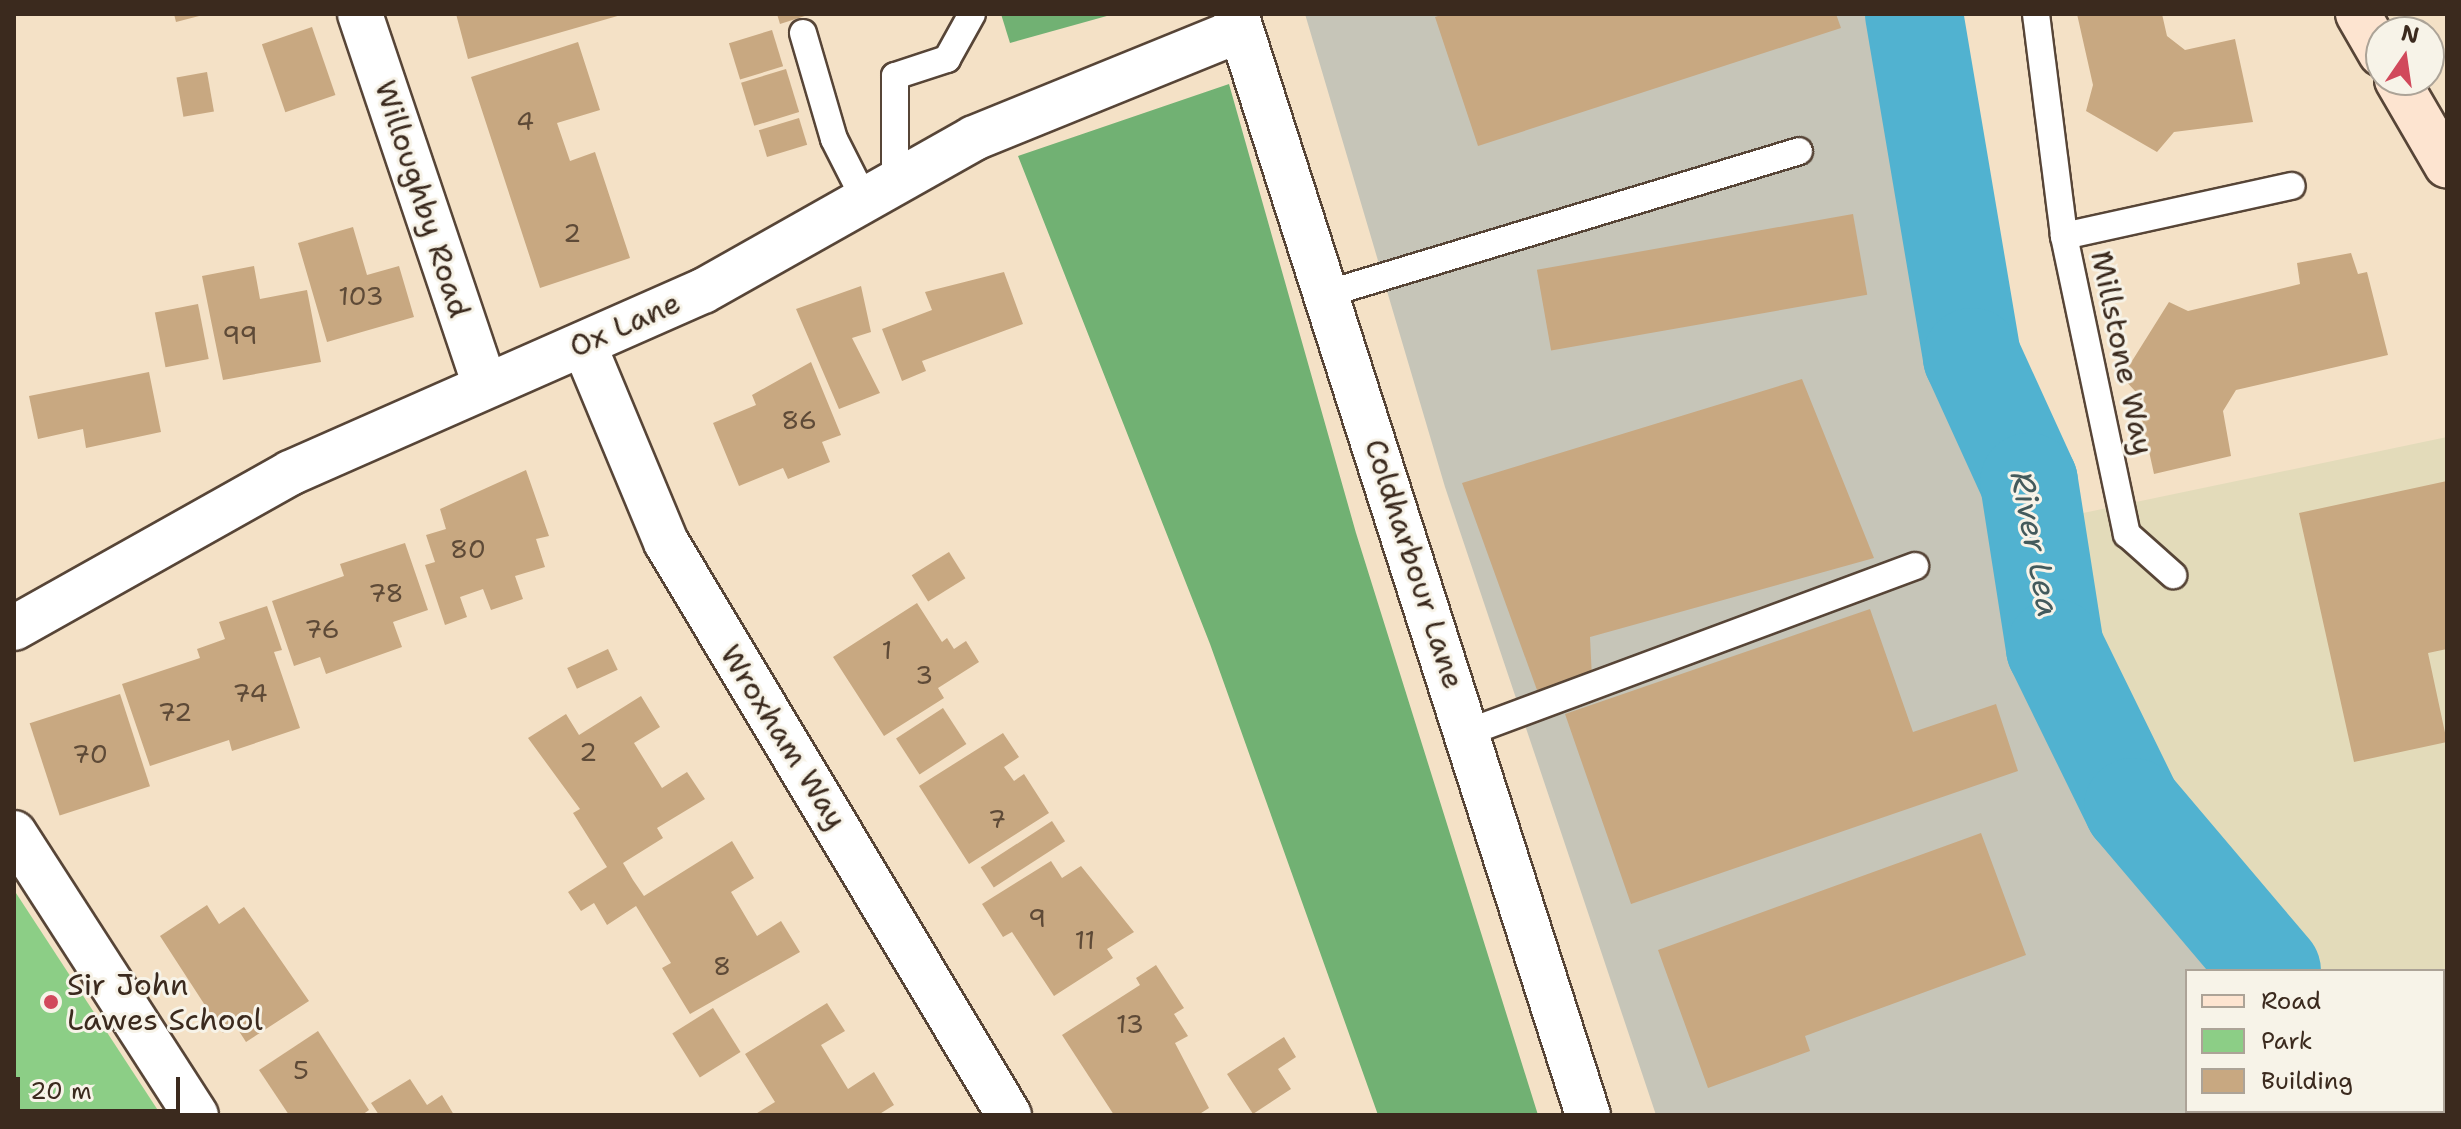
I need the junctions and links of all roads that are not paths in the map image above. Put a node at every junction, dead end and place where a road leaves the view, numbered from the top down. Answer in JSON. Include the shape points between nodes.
{"nodes":[{"id":1,"x":360,"y":14,"type":"edge"},
{"id":2,"x":972,"y":14,"type":"edge"},
{"id":3,"x":2036,"y":14,"type":"edge"},
{"id":4,"x":1238,"y":22,"type":"edge"},
{"id":5,"x":803,"y":33,"type":"dead end"},
{"id":6,"x":2406,"y":96,"type":"edge"},
{"id":7,"x":1799,"y":151,"type":"dead end"},
{"id":8,"x":2447,"y":166,"type":"edge"},
{"id":9,"x":2292,"y":186,"type":"dead end"},
{"id":10,"x":880,"y":192,"type":"junction"},
{"id":11,"x":2064,"y":236,"type":"junction"},
{"id":12,"x":1326,"y":294,"type":"junction"},
{"id":13,"x":584,"y":345,"type":"junction"},
{"id":14,"x":484,"y":383,"type":"junction"},
{"id":15,"x":1915,"y":566,"type":"dead end"},
{"id":16,"x":2173,"y":575,"type":"dead end"},
{"id":17,"x":14,"y":628,"type":"edge"},
{"id":18,"x":1469,"y":732,"type":"junction"},
{"id":19,"x":14,"y":833,"type":"edge"},
{"id":20,"x":196,"y":1115,"type":"edge"},
{"id":21,"x":1009,"y":1115,"type":"edge"},
{"id":22,"x":1588,"y":1115,"type":"edge"}],
"edges":[{"from":1,"to":14,"type":"street","name":"Willoughby Road"},
{"from":2,"to":10,"type":"lane","via":[[947,59],[895,76]]},
{"from":3,"to":11,"type":"lane","name":"Millstone Way"},
{"from":4,"to":10,"type":"street","name":"Ox Lane","via":[[974,138]]},
{"from":4,"to":12,"type":"street","name":"Coldharbour Lane"},
{"from":5,"to":10,"type":"lane","via":[[834,139]]},
{"from":6,"to":8,"type":"main road"},
{"from":7,"to":12,"type":"lane"},
{"from":9,"to":11,"type":"lane","name":"Millstone Way"},
{"from":10,"to":13,"type":"street","name":"Ox Lane","via":[[703,291]]},
{"from":11,"to":16,"type":"lane","name":"Millstone Way","via":[[2127,534]]},
{"from":12,"to":18,"type":"street","name":"Coldharbour Lane"},
{"from":13,"to":14,"type":"street","name":"Ox Lane"},
{"from":13,"to":21,"type":"street","name":"Wroxham Way","via":[[666,542]]},
{"from":14,"to":17,"type":"street","name":"Ox Lane","via":[[290,473]]},
{"from":15,"to":18,"type":"lane"},
{"from":18,"to":22,"type":"street","name":"Coldharbour Lane"},
{"from":19,"to":20,"type":"street"}]}
